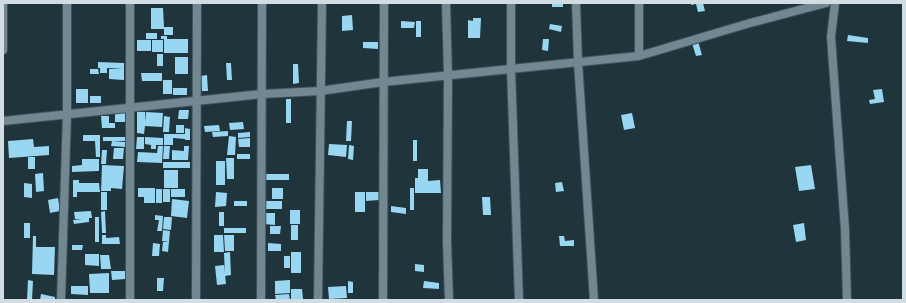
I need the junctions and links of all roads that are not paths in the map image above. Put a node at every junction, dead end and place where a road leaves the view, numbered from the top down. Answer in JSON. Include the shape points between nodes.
{"nodes":[{"id":1,"x":3,"y":3,"type":"edge"},
{"id":2,"x":67,"y":3,"type":"edge"},
{"id":3,"x":130,"y":3,"type":"edge"},
{"id":4,"x":197,"y":3,"type":"edge"},
{"id":5,"x":262,"y":3,"type":"edge"},
{"id":6,"x":322,"y":3,"type":"edge"},
{"id":7,"x":384,"y":3,"type":"edge"},
{"id":8,"x":446,"y":3,"type":"edge"},
{"id":9,"x":511,"y":3,"type":"edge"},
{"id":10,"x":576,"y":3,"type":"edge"},
{"id":11,"x":639,"y":3,"type":"edge"},
{"id":12,"x":826,"y":3,"type":"edge"},
{"id":13,"x":835,"y":3,"type":"edge"},
{"id":14,"x":3,"y":50,"type":"edge"},
{"id":15,"x":639,"y":56,"type":"junction"},
{"id":16,"x":578,"y":62,"type":"junction"},
{"id":17,"x":511,"y":69,"type":"junction"},
{"id":18,"x":448,"y":76,"type":"junction"},
{"id":19,"x":383,"y":82,"type":"junction"},
{"id":20,"x":320,"y":91,"type":"junction"},
{"id":21,"x":262,"y":94,"type":"junction"},
{"id":22,"x":197,"y":101,"type":"junction"},
{"id":23,"x":130,"y":108,"type":"junction"},
{"id":24,"x":67,"y":114,"type":"junction"},
{"id":25,"x":3,"y":121,"type":"edge"},
{"id":26,"x":61,"y":300,"type":"edge"},
{"id":27,"x":130,"y":300,"type":"edge"},
{"id":28,"x":196,"y":300,"type":"edge"},
{"id":29,"x":261,"y":300,"type":"edge"},
{"id":30,"x":318,"y":300,"type":"edge"},
{"id":31,"x":383,"y":300,"type":"edge"},
{"id":32,"x":449,"y":300,"type":"edge"},
{"id":33,"x":519,"y":300,"type":"edge"},
{"id":34,"x":594,"y":300,"type":"edge"},
{"id":35,"x":847,"y":300,"type":"edge"}],
"edges":[{"from":1,"to":14,"type":"street"},
{"from":2,"to":24,"type":"street"},
{"from":3,"to":23,"type":"street"},
{"from":4,"to":22,"type":"street"},
{"from":5,"to":21,"type":"street"},
{"from":6,"to":20,"type":"street"},
{"from":7,"to":19,"type":"street"},
{"from":8,"to":18,"type":"street"},
{"from":9,"to":17,"type":"street"},
{"from":10,"to":16,"type":"street"},
{"from":11,"to":15,"type":"street"},
{"from":12,"to":15,"type":"street"},
{"from":13,"to":35,"type":"street","via":[[831,37],[845,229]]},
{"from":15,"to":16,"type":"street"},
{"from":16,"to":17,"type":"street"},
{"from":16,"to":34,"type":"street"},
{"from":17,"to":18,"type":"street"},
{"from":17,"to":33,"type":"street"},
{"from":18,"to":19,"type":"street"},
{"from":18,"to":32,"type":"street"},
{"from":19,"to":20,"type":"street"},
{"from":19,"to":31,"type":"street"},
{"from":20,"to":21,"type":"street"},
{"from":20,"to":30,"type":"street"},
{"from":21,"to":22,"type":"street"},
{"from":21,"to":29,"type":"street"},
{"from":22,"to":23,"type":"street"},
{"from":22,"to":28,"type":"street"},
{"from":23,"to":24,"type":"street"},
{"from":23,"to":27,"type":"street"},
{"from":24,"to":25,"type":"street"},
{"from":24,"to":26,"type":"street"}]}
